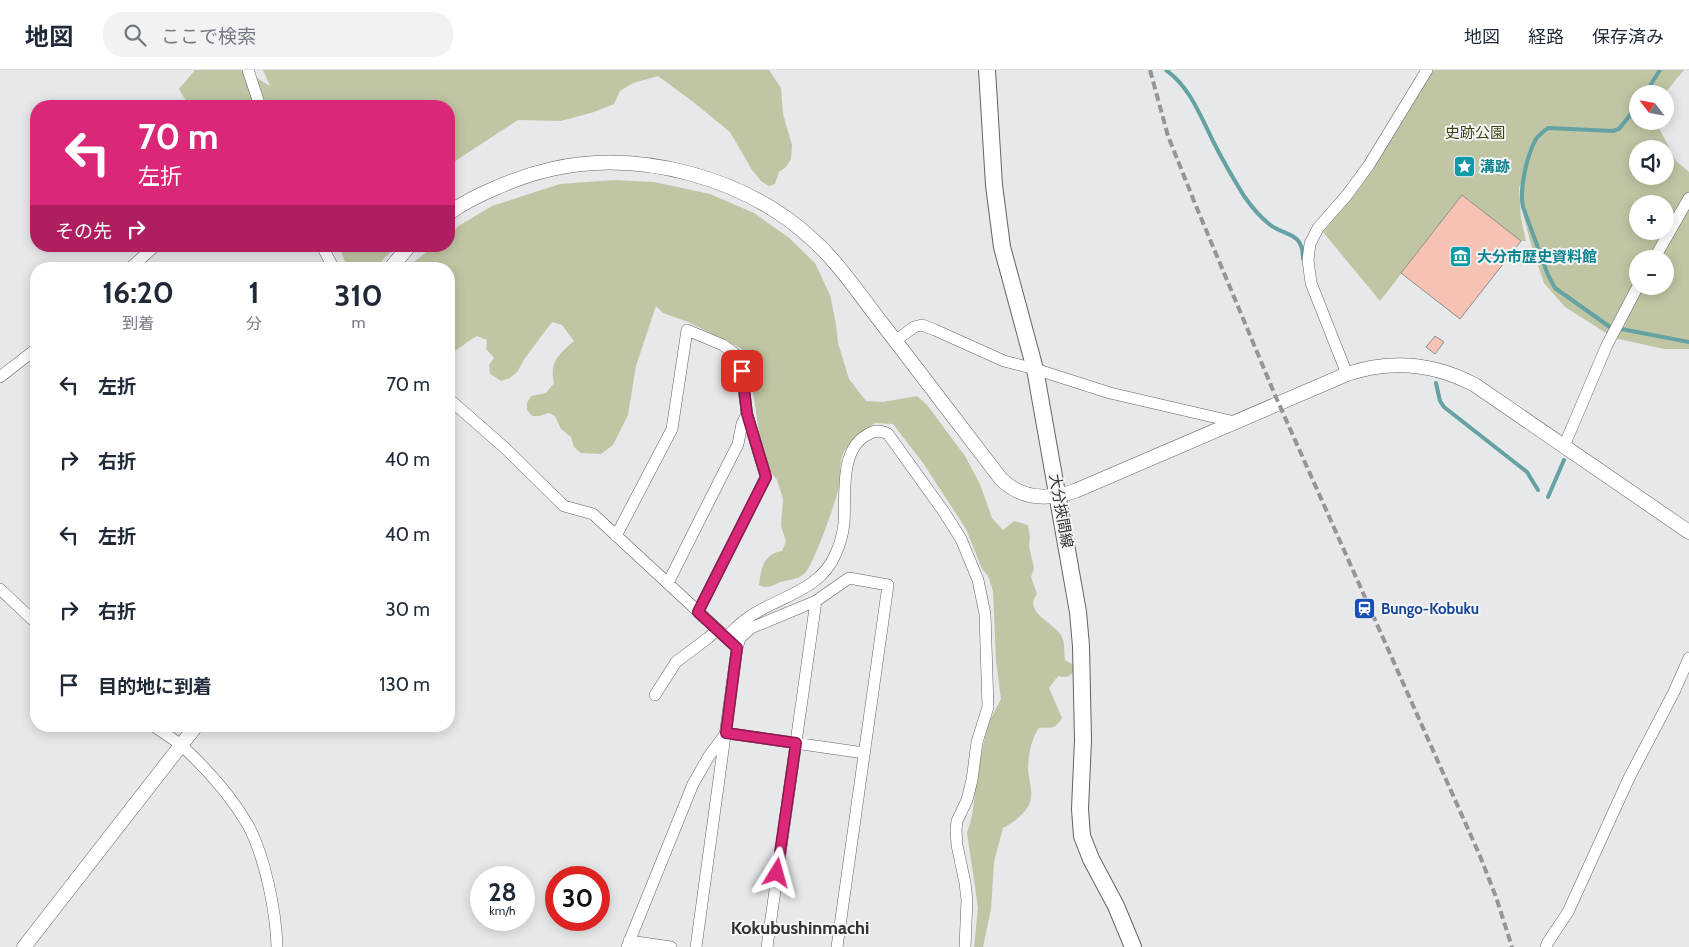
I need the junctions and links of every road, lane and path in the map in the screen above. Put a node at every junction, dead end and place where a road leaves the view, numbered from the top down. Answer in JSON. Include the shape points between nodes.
{"nodes":[{"id":1,"x":248,"y":70,"type":"edge"},
{"id":2,"x":987,"y":70,"type":"edge"},
{"id":3,"x":1427,"y":70,"type":"edge"},
{"id":4,"x":258,"y":100,"type":"edge"},
{"id":5,"x":1689,"y":198,"type":"edge"},
{"id":6,"x":455,"y":209,"type":"edge"},
{"id":7,"x":1659,"y":250,"type":"edge"},
{"id":8,"x":148,"y":252,"type":"edge"},
{"id":9,"x":404,"y":252,"type":"edge"},
{"id":10,"x":136,"y":262,"type":"edge"},
{"id":11,"x":396,"y":262,"type":"edge"},
{"id":12,"x":1633,"y":295,"type":"edge"},
{"id":13,"x":895,"y":340,"type":"junction"},
{"id":14,"x":30,"y":354,"type":"edge"},
{"id":15,"x":1035,"y":369,"type":"junction"},
{"id":16,"x":1347,"y":374,"type":"junction"},
{"id":17,"x":0,"y":377,"type":"edge"},
{"id":18,"x":455,"y":404,"type":"edge"},
{"id":19,"x":747,"y":414,"type":"junction"},
{"id":20,"x":1234,"y":422,"type":"junction"},
{"id":21,"x":1564,"y":446,"type":"junction"},
{"id":22,"x":1058,"y":496,"type":"junction"},
{"id":23,"x":1689,"y":532,"type":"edge"},
{"id":24,"x":616,"y":536,"type":"junction"},
{"id":25,"x":668,"y":583,"type":"junction"},
{"id":26,"x":0,"y":589,"type":"edge"},
{"id":27,"x":816,"y":601,"type":"junction"},
{"id":28,"x":698,"y":612,"type":"junction"},
{"id":29,"x":30,"y":617,"type":"edge"},
{"id":30,"x":722,"y":634,"type":"junction"},
{"id":31,"x":737,"y":648,"type":"junction"},
{"id":32,"x":1689,"y":658,"type":"edge"},
{"id":33,"x":655,"y":695,"type":"dead end"},
{"id":34,"x":163,"y":732,"type":"edge"},
{"id":35,"x":192,"y":732,"type":"edge"},
{"id":36,"x":726,"y":733,"type":"junction"},
{"id":37,"x":796,"y":743,"type":"junction"},
{"id":38,"x":182,"y":745,"type":"junction"},
{"id":39,"x":864,"y":752,"type":"junction"},
{"id":40,"x":628,"y":944,"type":"edge"},
{"id":41,"x":24,"y":947,"type":"edge"},
{"id":42,"x":277,"y":947,"type":"edge"},
{"id":43,"x":671,"y":947,"type":"edge"},
{"id":44,"x":696,"y":947,"type":"edge"},
{"id":45,"x":767,"y":947,"type":"edge"},
{"id":46,"x":837,"y":947,"type":"edge"},
{"id":47,"x":964,"y":947,"type":"edge"},
{"id":48,"x":1133,"y":947,"type":"edge"},
{"id":49,"x":1546,"y":947,"type":"edge"}],
"edges":[{"from":1,"to":4,"type":"street"},
{"from":2,"to":15,"type":"main road","name":"大分挾間線","via":[[999,227],[1006,266]]},
{"from":3,"to":16,"type":"street","via":[[1369,165],[1318,228],[1310,244],[1308,260],[1314,293]]},
{"from":5,"to":7,"type":"street"},
{"from":6,"to":13,"type":"street","via":[[518,179],[566,166],[625,164],[684,172],[745,194],[801,229],[823,250]]},
{"from":8,"to":10,"type":"street"},
{"from":9,"to":11,"type":"street"},
{"from":12,"to":21,"type":"street","via":[[1607,345]]},
{"from":13,"to":15,"type":"street","via":[[920,325],[1004,361]]},
{"from":13,"to":22,"type":"street","via":[[1007,484],[1027,495]]},
{"from":14,"to":17,"type":"street"},
{"from":15,"to":20,"type":"street","via":[[1118,395]]},
{"from":15,"to":22,"type":"main road","name":"大分挾間線"},
{"from":16,"to":20,"type":"street"},
{"from":16,"to":21,"type":"street","via":[[1394,365],[1443,371],[1475,385]]},
{"from":18,"to":24,"type":"street","via":[[564,506],[593,514]]},
{"from":19,"to":24,"type":"street","via":[[740,360],[723,345],[687,330],[672,429]]},
{"from":19,"to":25,"type":"street","via":[[738,444]]},
{"from":19,"to":28,"type":"street","via":[[766,477]]},
{"from":20,"to":22,"type":"street"},
{"from":21,"to":23,"type":"street"},
{"from":22,"to":48,"type":"main road","name":"大分挾間線","via":[[1080,624],[1082,836]]},
{"from":24,"to":25,"type":"street"},
{"from":25,"to":28,"type":"street"},
{"from":26,"to":29,"type":"street"},
{"from":27,"to":31,"type":"street","via":[[751,628],[740,638]]},
{"from":27,"to":37,"type":"street"},
{"from":27,"to":39,"type":"street","via":[[849,578],[888,585]]},
{"from":28,"to":30,"type":"street"},
{"from":30,"to":31,"type":"street"},
{"from":30,"to":33,"type":"street","via":[[708,638],[676,662]]},
{"from":30,"to":47,"type":"street","via":[[812,583],[827,570],[842,537],[846,473],[851,452],[858,441],[872,432],[888,434],[961,539],[976,575],[985,614],[988,707],[977,742],[967,800],[956,830],[967,900]]},
{"from":31,"to":36,"type":"street"},
{"from":32,"to":49,"type":"street","via":[[1629,778],[1568,912]]},
{"from":34,"to":38,"type":"street"},
{"from":35,"to":38,"type":"street"},
{"from":36,"to":37,"type":"street"},
{"from":36,"to":40,"type":"street","via":[[693,784]]},
{"from":36,"to":44,"type":"street"},
{"from":37,"to":39,"type":"street"},
{"from":37,"to":45,"type":"street"},
{"from":38,"to":41,"type":"street"},
{"from":38,"to":42,"type":"street","via":[[230,799],[252,834],[268,887]]},
{"from":39,"to":46,"type":"street"},
{"from":40,"to":43,"type":"street"}]}
